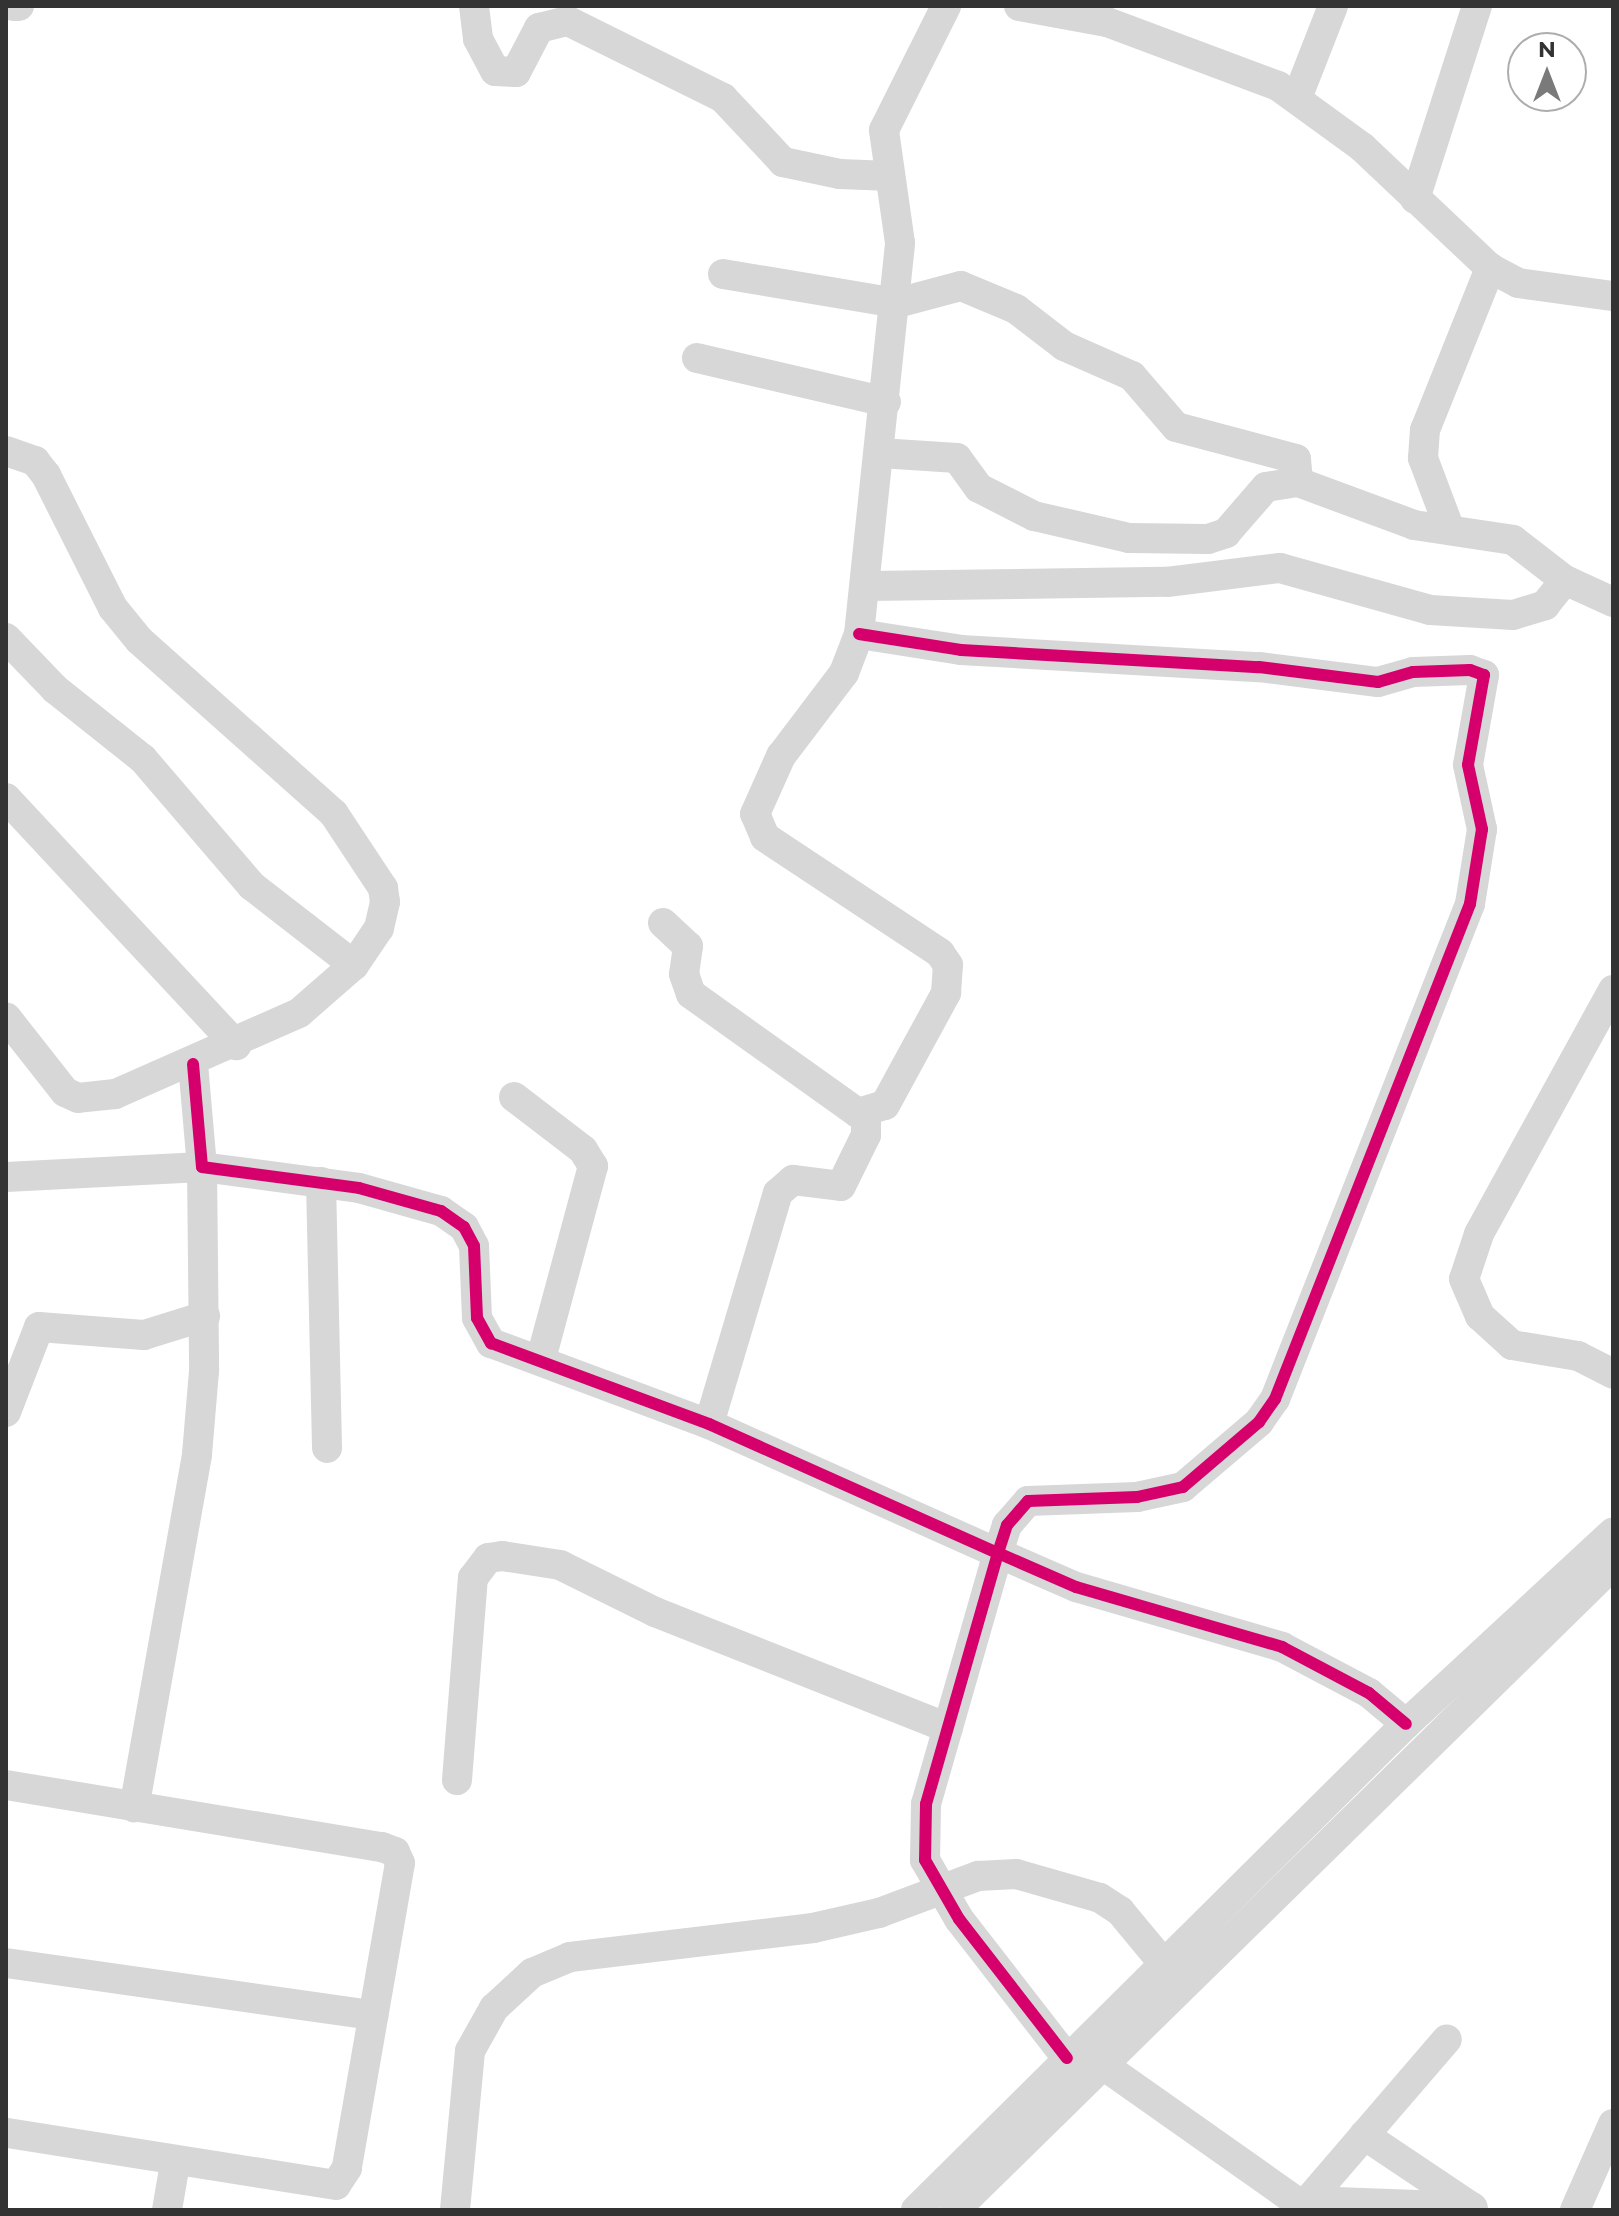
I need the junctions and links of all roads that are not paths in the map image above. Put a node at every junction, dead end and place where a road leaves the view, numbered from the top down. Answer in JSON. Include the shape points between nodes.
{"nodes":[{"id":1,"x":474,"y":6,"type":"edge"},
{"id":2,"x":946,"y":6,"type":"edge"},
{"id":3,"x":1019,"y":6,"type":"edge"},
{"id":4,"x":1333,"y":6,"type":"edge"},
{"id":5,"x":1477,"y":6,"type":"edge"},
{"id":6,"x":1297,"y":98,"type":"junction"},
{"id":7,"x":890,"y":176,"type":"junction"},
{"id":8,"x":1415,"y":199,"type":"junction"},
{"id":9,"x":1490,"y":268,"type":"junction"},
{"id":10,"x":723,"y":274,"type":"dead end"},
{"id":11,"x":1613,"y":296,"type":"edge"},
{"id":12,"x":897,"y":303,"type":"junction"},
{"id":13,"x":697,"y":358,"type":"dead end"},
{"id":14,"x":886,"y":402,"type":"junction"},
{"id":15,"x":6,"y":451,"type":"edge"},
{"id":16,"x":880,"y":453,"type":"junction"},
{"id":17,"x":1298,"y":482,"type":"junction"},
{"id":18,"x":1450,"y":530,"type":"junction"},
{"id":19,"x":1565,"y":580,"type":"junction"},
{"id":20,"x":867,"y":586,"type":"junction"},
{"id":21,"x":1613,"y":602,"type":"edge"},
{"id":22,"x":859,"y":634,"type":"junction"},
{"id":23,"x":6,"y":638,"type":"edge"},
{"id":24,"x":6,"y":798,"type":"edge"},
{"id":25,"x":663,"y":923,"type":"dead end"},
{"id":26,"x":354,"y":965,"type":"junction"},
{"id":27,"x":1613,"y":990,"type":"edge"},
{"id":28,"x":8,"y":1023,"type":"edge"},
{"id":29,"x":236,"y":1045,"type":"junction"},
{"id":30,"x":193,"y":1064,"type":"junction"},
{"id":31,"x":514,"y":1097,"type":"dead end"},
{"id":32,"x":866,"y":1115,"type":"junction"},
{"id":33,"x":202,"y":1167,"type":"junction"},
{"id":34,"x":6,"y":1177,"type":"edge"},
{"id":35,"x":321,"y":1182,"type":"junction"},
{"id":36,"x":205,"y":1316,"type":"junction"},
{"id":37,"x":541,"y":1359,"type":"junction"},
{"id":38,"x":1613,"y":1374,"type":"edge"},
{"id":39,"x":6,"y":1412,"type":"edge"},
{"id":40,"x":709,"y":1424,"type":"junction"},
{"id":41,"x":327,"y":1448,"type":"dead end"},
{"id":42,"x":1613,"y":1532,"type":"edge"},
{"id":43,"x":998,"y":1553,"type":"junction"},
{"id":44,"x":1613,"y":1565,"type":"edge"},
{"id":45,"x":1406,"y":1724,"type":"junction"},
{"id":46,"x":948,"y":1728,"type":"junction"},
{"id":47,"x":457,"y":1780,"type":"dead end"},
{"id":48,"x":6,"y":1785,"type":"edge"},
{"id":49,"x":134,"y":1807,"type":"junction"},
{"id":50,"x":939,"y":1889,"type":"junction"},
{"id":51,"x":6,"y":1963,"type":"edge"},
{"id":52,"x":1164,"y":1964,"type":"junction"},
{"id":53,"x":373,"y":2015,"type":"junction"},
{"id":54,"x":1447,"y":2039,"type":"dead end"},
{"id":55,"x":1067,"y":2058,"type":"junction"},
{"id":56,"x":1103,"y":2065,"type":"junction"},
{"id":57,"x":1613,"y":2124,"type":"edge"},
{"id":58,"x":6,"y":2133,"type":"edge"},
{"id":59,"x":1364,"y":2135,"type":"junction"},
{"id":60,"x":175,"y":2163,"type":"junction"},
{"id":61,"x":1304,"y":2206,"type":"edge"},
{"id":62,"x":1474,"y":2208,"type":"edge"},
{"id":63,"x":167,"y":2210,"type":"edge"},
{"id":64,"x":455,"y":2210,"type":"edge"},
{"id":65,"x":916,"y":2210,"type":"edge"},
{"id":66,"x":955,"y":2210,"type":"edge"},
{"id":67,"x":1575,"y":2210,"type":"edge"}],
"edges":[{"from":1,"to":7,"type":"street","via":[[478,39],[495,71],[516,72],[539,28],[568,21],[723,98],[783,162],[840,174]]},
{"from":2,"to":7,"type":"street","via":[[930,47],[890,108],[884,130]]},
{"from":3,"to":6,"type":"street","via":[[1107,22],[1201,55]]},
{"from":4,"to":6,"type":"street"},
{"from":5,"to":8,"type":"street"},
{"from":6,"to":8,"type":"street","via":[[1362,147]]},
{"from":7,"to":12,"type":"street","via":[[900,243]]},
{"from":8,"to":9,"type":"street"},
{"from":9,"to":11,"type":"street","via":[[1518,283]]},
{"from":9,"to":18,"type":"street","via":[[1425,430],[1423,458]]},
{"from":10,"to":12,"type":"street"},
{"from":12,"to":14,"type":"street"},
{"from":12,"to":17,"type":"street","via":[[947,285],[1004,303],[1064,346],[1132,376],[1176,427],[1296,459]]},
{"from":13,"to":14,"type":"street"},
{"from":14,"to":16,"type":"street"},
{"from":15,"to":26,"type":"street","via":[[35,461],[46,475],[113,608],[139,640],[307,787],[355,843],[385,902],[379,928]]},
{"from":16,"to":17,"type":"street","via":[[957,458],[979,488],[1023,511],[1079,531],[1129,538],[1208,539],[1226,533],[1266,487]]},
{"from":16,"to":20,"type":"street"},
{"from":17,"to":18,"type":"street","via":[[1414,525]]},
{"from":18,"to":19,"type":"street","via":[[1513,540]]},
{"from":19,"to":20,"type":"street","via":[[1545,605],[1513,615],[1430,610],[1280,568],[1167,582]]},
{"from":19,"to":21,"type":"street"},
{"from":20,"to":22,"type":"street"},
{"from":22,"to":32,"type":"street","via":[[844,673],[781,756],[755,814],[765,837],[940,953],[948,965],[946,993],[885,1105]]},
{"from":22,"to":43,"type":"street","via":[[976,651],[1259,667],[1378,682],[1413,672],[1470,670],[1480,671],[1486,683],[1468,765],[1482,829],[1470,904],[1275,1399],[1259,1422],[1183,1487],[1137,1497],[1028,1501],[1007,1525]]},
{"from":23,"to":26,"type":"street","via":[[55,689],[143,759],[252,886]]},
{"from":24,"to":29,"type":"street"},
{"from":25,"to":32,"type":"street","via":[[688,946],[684,974],[691,994]]},
{"from":26,"to":29,"type":"street","via":[[299,1013]]},
{"from":27,"to":38,"type":"street","via":[[1486,1220],[1464,1279],[1480,1316],[1512,1345],[1578,1356]]},
{"from":28,"to":30,"type":"street","via":[[54,1080],[78,1098],[115,1094]]},
{"from":29,"to":30,"type":"street"},
{"from":30,"to":33,"type":"street"},
{"from":31,"to":37,"type":"street","via":[[583,1150],[593,1166]]},
{"from":32,"to":40,"type":"street","via":[[866,1135],[841,1186],[793,1180],[778,1193]]},
{"from":33,"to":34,"type":"street"},
{"from":33,"to":35,"type":"street"},
{"from":33,"to":36,"type":"street"},
{"from":35,"to":37,"type":"street","via":[[408,1199],[464,1227],[474,1246],[482,1333],[491,1343]]},
{"from":35,"to":41,"type":"street"},
{"from":36,"to":39,"type":"street","via":[[144,1335],[39,1327]]},
{"from":36,"to":49,"type":"street","via":[[197,1455]]},
{"from":37,"to":40,"type":"street"},
{"from":40,"to":43,"type":"street"},
{"from":42,"to":45,"type":"street"},
{"from":43,"to":45,"type":"street","via":[[1076,1587],[1282,1647],[1369,1693]]},
{"from":43,"to":46,"type":"street"},
{"from":44,"to":56,"type":"street"},
{"from":45,"to":52,"type":"street"},
{"from":46,"to":47,"type":"street","via":[[655,1612],[560,1565],[502,1556],[488,1558],[473,1578]]},
{"from":46,"to":50,"type":"street","via":[[922,1829],[925,1860]]},
{"from":48,"to":49,"type":"street"},
{"from":49,"to":53,"type":"street","via":[[395,1852],[399,1873]]},
{"from":50,"to":52,"type":"street","via":[[991,1875],[1063,1883],[1120,1911]]},
{"from":50,"to":55,"type":"street"},
{"from":50,"to":64,"type":"street","via":[[879,1913],[813,1928],[570,1957],[532,1973],[494,2008],[470,2051]]},
{"from":51,"to":53,"type":"street"},
{"from":52,"to":55,"type":"street"},
{"from":53,"to":60,"type":"street","via":[[347,2168],[336,2185]]},
{"from":54,"to":59,"type":"street"},
{"from":55,"to":65,"type":"street"},
{"from":56,"to":61,"type":"street"},
{"from":56,"to":66,"type":"street"},
{"from":57,"to":67,"type":"street"},
{"from":58,"to":60,"type":"street"},
{"from":59,"to":61,"type":"street"},
{"from":59,"to":62,"type":"street"},
{"from":60,"to":63,"type":"street"},
{"from":61,"to":62,"type":"street"}]}
